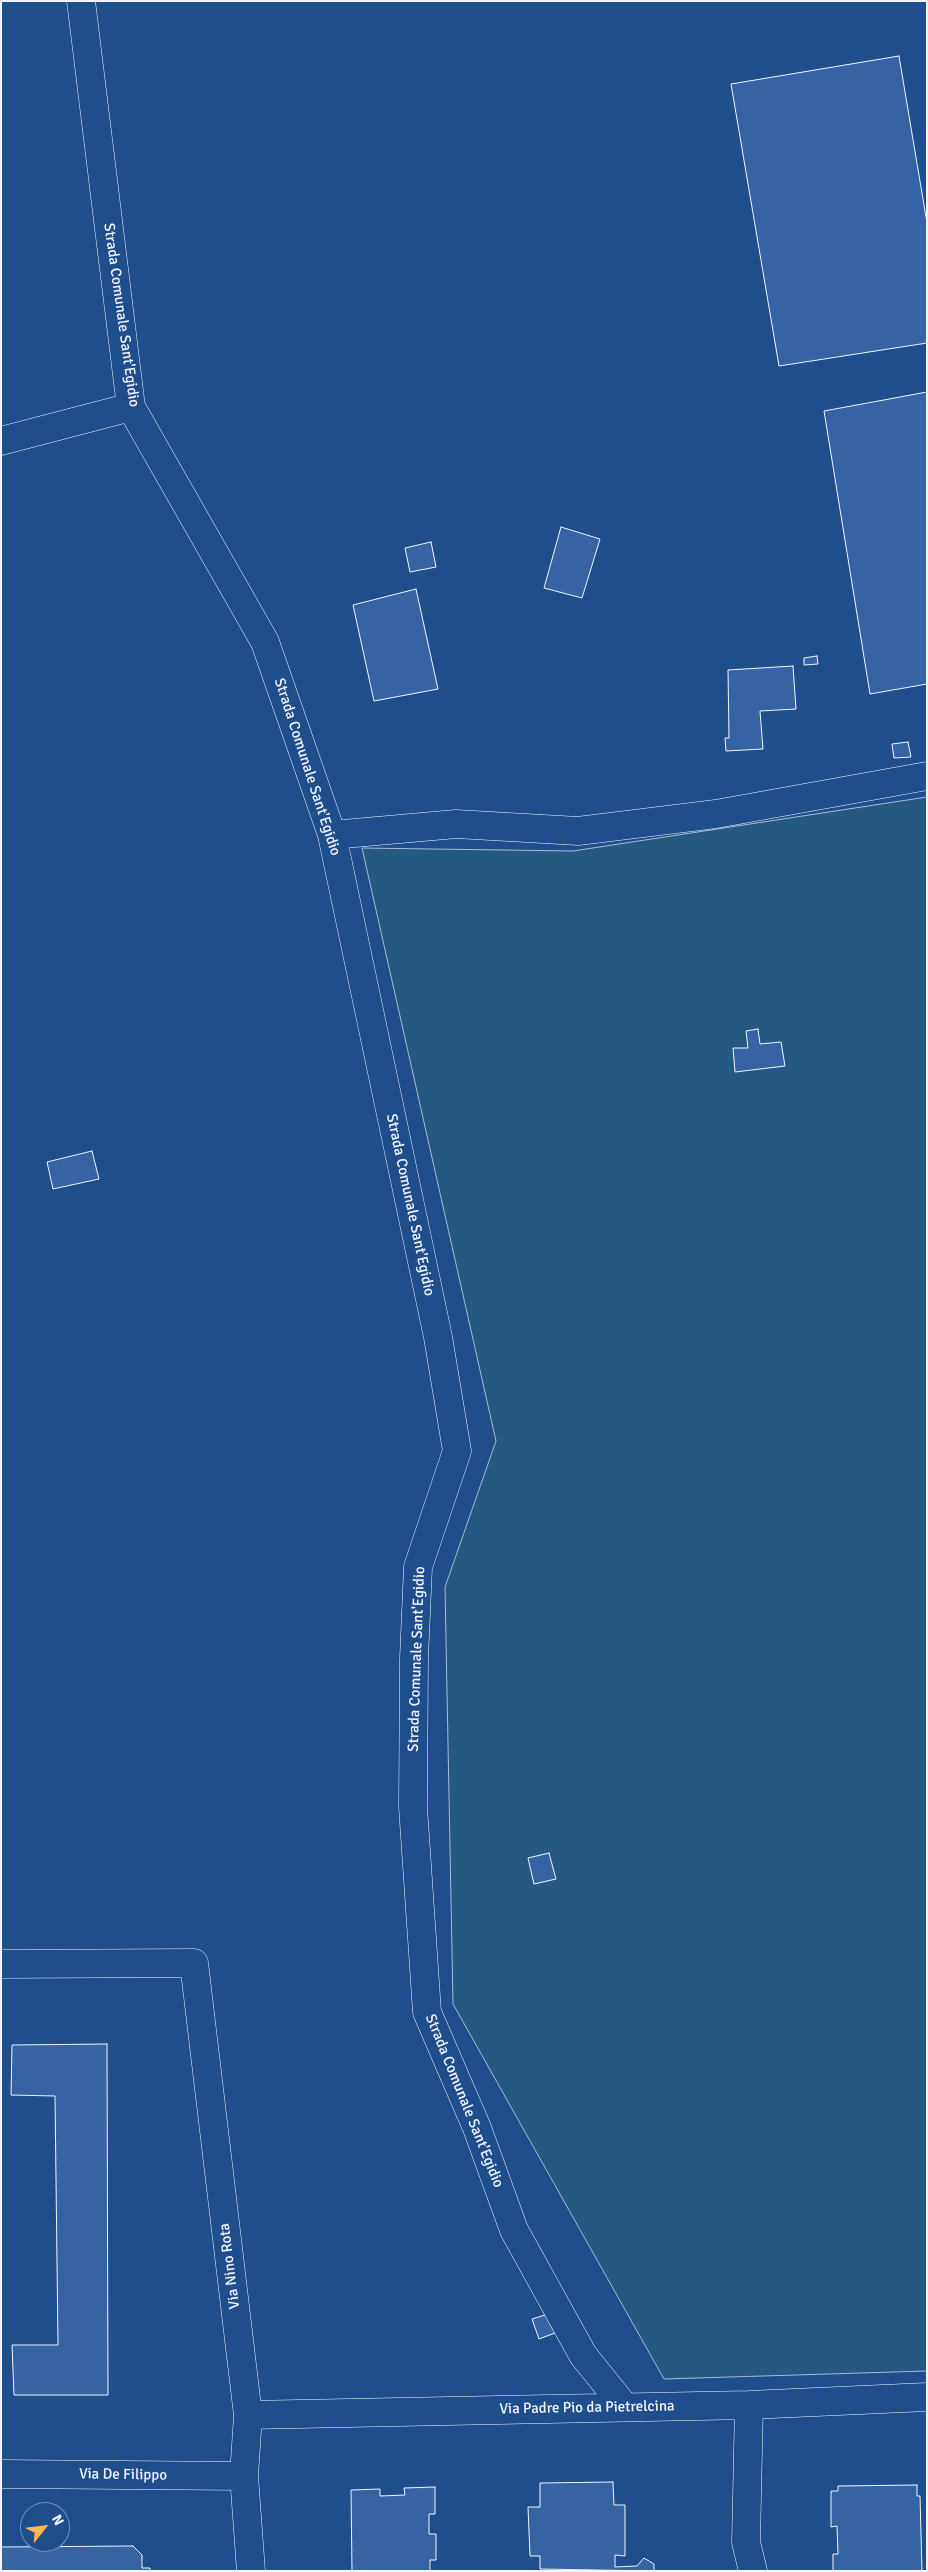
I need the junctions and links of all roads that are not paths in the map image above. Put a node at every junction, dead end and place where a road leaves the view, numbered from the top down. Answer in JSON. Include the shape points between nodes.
{"nodes":[{"id":1,"x":81,"y":1,"type":"edge"},
{"id":2,"x":131,"y":407,"type":"junction"},
{"id":3,"x":1,"y":440,"type":"edge"},
{"id":4,"x":927,"y":776,"type":"edge"},
{"id":5,"x":332,"y":835,"type":"junction"},
{"id":6,"x":1,"y":1964,"type":"edge"},
{"id":7,"x":927,"y":2397,"type":"edge"},
{"id":8,"x":749,"y":2405,"type":"junction"},
{"id":9,"x":624,"y":2406,"type":"junction"},
{"id":10,"x":248,"y":2415,"type":"junction"},
{"id":11,"x":1,"y":2474,"type":"edge"},
{"id":12,"x":244,"y":2476,"type":"junction"},
{"id":13,"x":251,"y":2571,"type":"edge"},
{"id":14,"x":753,"y":2571,"type":"edge"}],
"edges":[{"from":1,"to":2,"type":"street","name":"Strada Comunale Sant'Egidio"},
{"from":2,"to":3,"type":"street"},
{"from":2,"to":5,"type":"street","name":"Strada Comunale Sant'Egidio","via":[[265,642]]},
{"from":4,"to":5,"type":"street","via":[[716,814],[578,831],[456,824]]},
{"from":5,"to":9,"type":"street","name":"Strada Comunale Sant'Egidio","via":[[438,1338],[457,1450],[418,1567],[413,1807],[427,2012],[477,2128],[514,2230],[583,2355]]},
{"from":6,"to":10,"type":"street","name":"Via Nino Rota","via":[[194,1963]]},
{"from":7,"to":8,"type":"street","name":"Via Padre Pio da Pietrelcina"},
{"from":8,"to":9,"type":"street","name":"Via Padre Pio da Pietrelcina"},
{"from":8,"to":14,"type":"street","via":[[746,2542]]},
{"from":9,"to":10,"type":"street","name":"Via Padre Pio da Pietrelcina"},
{"from":10,"to":12,"type":"street","name":"Via Nino Rota"},
{"from":11,"to":12,"type":"street","name":"Via De Filippo"},
{"from":12,"to":13,"type":"street","name":"Via Nino Rota"}]}
